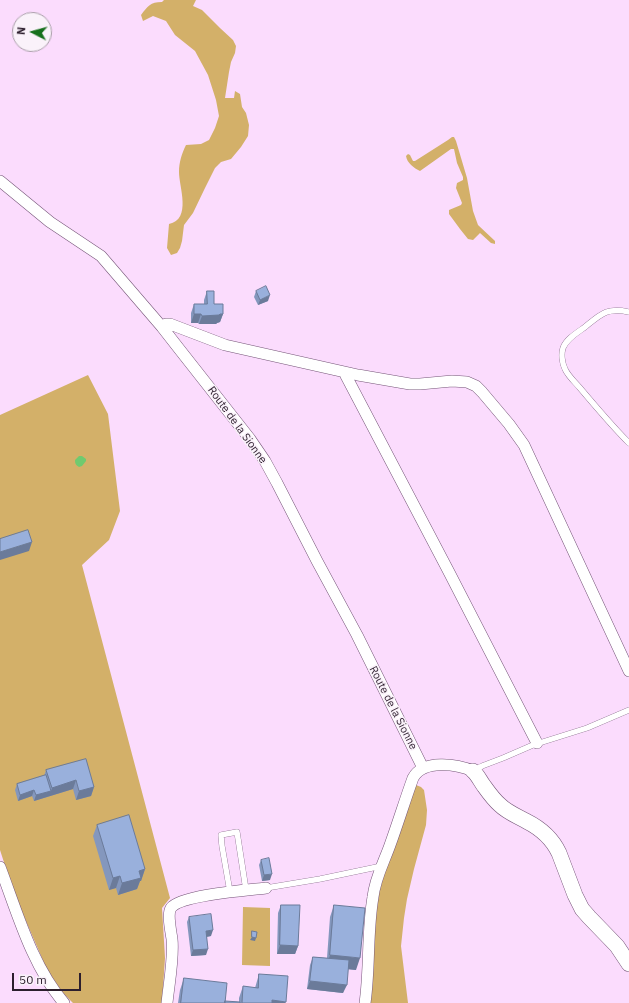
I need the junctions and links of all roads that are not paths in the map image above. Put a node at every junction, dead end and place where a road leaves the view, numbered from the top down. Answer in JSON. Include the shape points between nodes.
{"nodes":[{"id":1,"x":0,"y":181,"type":"edge"},
{"id":2,"x":629,"y":312,"type":"edge"},
{"id":3,"x":162,"y":327,"type":"junction"},
{"id":4,"x":344,"y":372,"type":"junction"},
{"id":5,"x":629,"y":443,"type":"edge"},
{"id":6,"x":629,"y":671,"type":"edge"},
{"id":7,"x":629,"y":710,"type":"edge"},
{"id":8,"x":537,"y":743,"type":"junction"},
{"id":9,"x":424,"y":768,"type":"junction"},
{"id":10,"x":473,"y":771,"type":"junction"},
{"id":11,"x":0,"y":867,"type":"edge"},
{"id":12,"x":381,"y":868,"type":"junction"},
{"id":13,"x":4,"y":887,"type":"edge"},
{"id":14,"x":266,"y":888,"type":"joint"},
{"id":15,"x":246,"y":890,"type":"junction"},
{"id":16,"x":230,"y":892,"type":"junction"},
{"id":17,"x":629,"y":964,"type":"edge"},
{"id":18,"x":64,"y":1003,"type":"edge"},
{"id":19,"x":167,"y":1003,"type":"edge"},
{"id":20,"x":365,"y":1003,"type":"edge"}],
"edges":[{"from":1,"to":3,"type":"street","name":"Route de la Sionne","via":[[50,222],[101,256]]},
{"from":2,"to":5,"type":"lane","via":[[611,310],[604,313],[570,339],[563,347],[562,354],[568,375]]},
{"from":3,"to":4,"type":"street","via":[[170,324],[225,345]]},
{"from":3,"to":9,"type":"street","name":"Route de la Sionne","via":[[265,461]]},
{"from":4,"to":6,"type":"street","via":[[410,384],[464,381],[473,384],[482,392],[524,445]]},
{"from":4,"to":8,"type":"street"},
{"from":7,"to":8,"type":"lane","via":[[587,728]]},
{"from":8,"to":10,"type":"lane"},
{"from":9,"to":10,"type":"street","via":[[437,765]]},
{"from":9,"to":12,"type":"street","via":[[413,778]]},
{"from":10,"to":17,"type":"street","via":[[501,806],[552,840],[582,909],[617,946]]},
{"from":11,"to":13,"type":"street"},
{"from":12,"to":14,"type":"lane"},
{"from":12,"to":20,"type":"street","via":[[372,902]]},
{"from":13,"to":18,"type":"street","via":[[36,960]]},
{"from":14,"to":15,"type":"street"},
{"from":15,"to":16,"type":"street"},
{"from":15,"to":16,"type":"lane","via":[[237,832],[221,835]]},
{"from":16,"to":19,"type":"street","via":[[200,896],[180,902],[171,908],[172,956]]}]}
